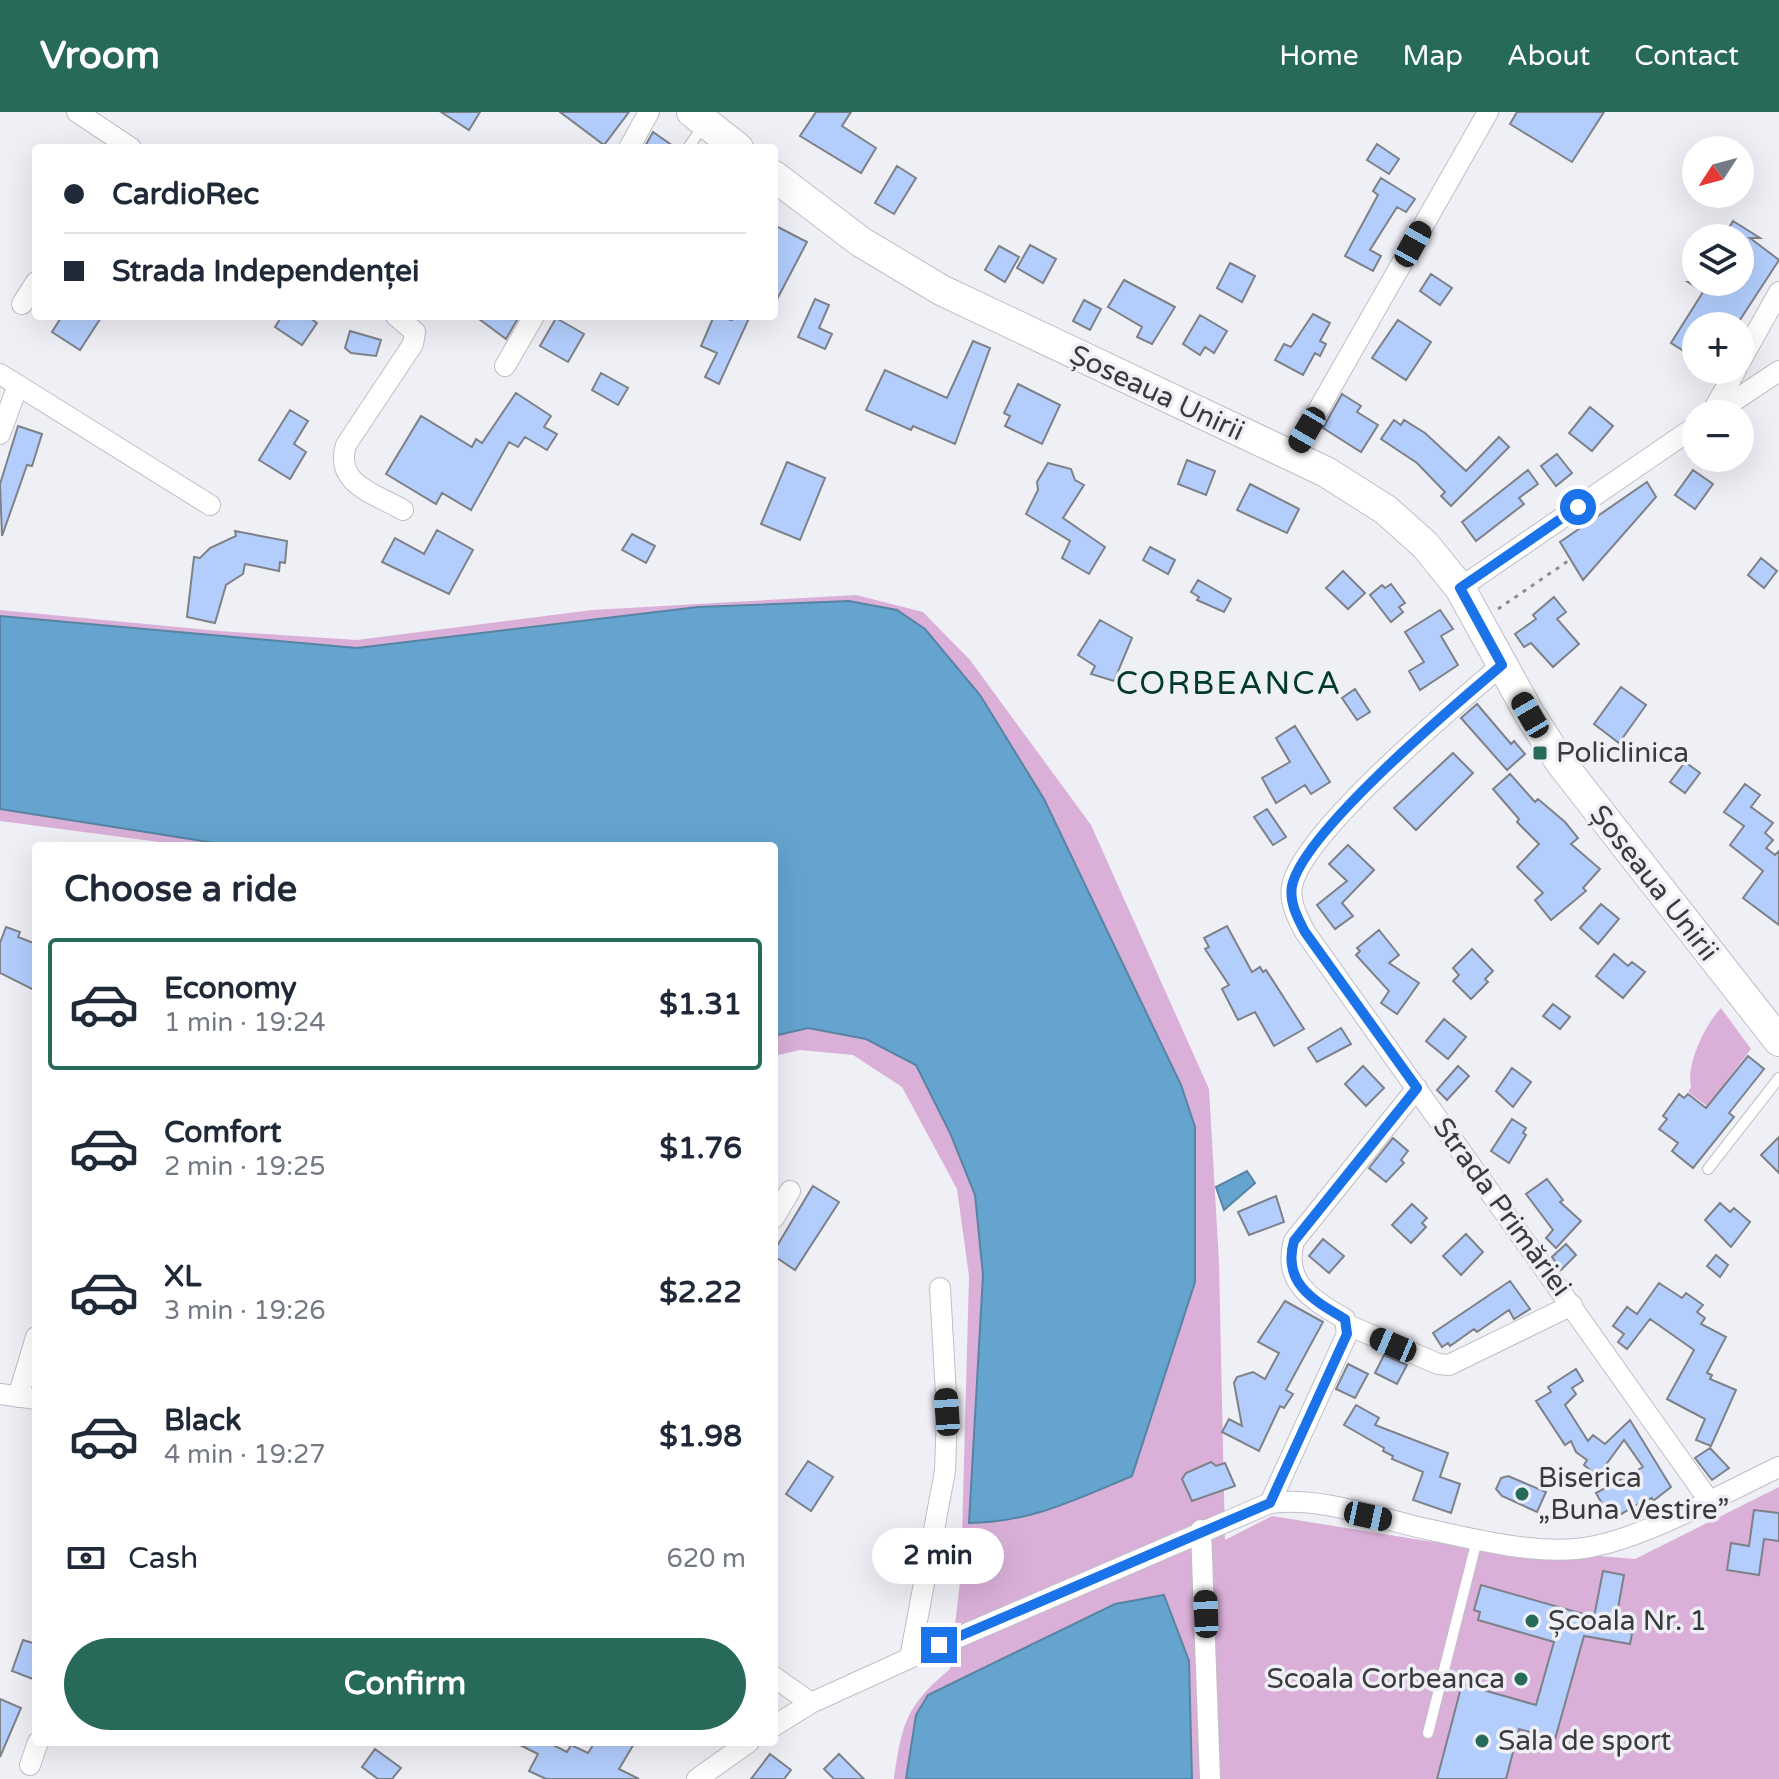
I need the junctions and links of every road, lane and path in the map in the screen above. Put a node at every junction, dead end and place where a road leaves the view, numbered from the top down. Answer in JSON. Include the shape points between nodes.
{"nodes":[{"id":1,"x":77,"y":112,"type":"edge"},
{"id":2,"x":649,"y":112,"type":"edge"},
{"id":3,"x":1488,"y":112,"type":"edge"},
{"id":4,"x":698,"y":117,"type":"edge"},
{"id":5,"x":121,"y":144,"type":"edge"},
{"id":6,"x":631,"y":144,"type":"edge"},
{"id":7,"x":689,"y":144,"type":"edge"},
{"id":8,"x":733,"y":144,"type":"edge"},
{"id":9,"x":778,"y":179,"type":"edge"},
{"id":10,"x":32,"y":288,"type":"edge"},
{"id":11,"x":1779,"y":292,"type":"edge"},
{"id":12,"x":22,"y":304,"type":"dead end"},
{"id":13,"x":401,"y":320,"type":"edge"},
{"id":14,"x":532,"y":320,"type":"edge"},
{"id":15,"x":1754,"y":337,"type":"edge"},
{"id":16,"x":505,"y":366,"type":"dead end"},
{"id":17,"x":1779,"y":371,"type":"edge"},
{"id":18,"x":0,"y":374,"type":"edge"},
{"id":19,"x":18,"y":385,"type":"junction"},
{"id":20,"x":1734,"y":400,"type":"edge"},
{"id":21,"x":0,"y":434,"type":"edge"},
{"id":22,"x":1682,"y":436,"type":"edge"},
{"id":23,"x":1292,"y":456,"type":"junction"},
{"id":24,"x":210,"y":505,"type":"dead end"},
{"id":25,"x":403,"y":510,"type":"dead end"},
{"id":26,"x":1571,"y":559,"type":"dead end"},
{"id":27,"x":1460,"y":588,"type":"junction"},
{"id":28,"x":1479,"y":621,"type":"junction"},
{"id":29,"x":1502,"y":665,"type":"junction"},
{"id":30,"x":1779,"y":1041,"type":"edge"},
{"id":31,"x":1779,"y":1078,"type":"edge"},
{"id":32,"x":1417,"y":1088,"type":"junction"},
{"id":33,"x":1708,"y":1169,"type":"dead end"},
{"id":34,"x":790,"y":1191,"type":"dead end"},
{"id":35,"x":778,"y":1211,"type":"edge"},
{"id":36,"x":940,"y":1288,"type":"dead end"},
{"id":37,"x":1572,"y":1305,"type":"junction"},
{"id":38,"x":1348,"y":1325,"type":"junction"},
{"id":39,"x":32,"y":1350,"type":"edge"},
{"id":40,"x":18,"y":1397,"type":"edge"},
{"id":41,"x":1779,"y":1467,"type":"edge"},
{"id":42,"x":1708,"y":1499,"type":"junction"},
{"id":43,"x":1270,"y":1503,"type":"junction"},
{"id":44,"x":1201,"y":1530,"type":"junction"},
{"id":45,"x":1477,"y":1540,"type":"junction"},
{"id":46,"x":910,"y":1658,"type":"junction"},
{"id":47,"x":778,"y":1680,"type":"edge"},
{"id":48,"x":811,"y":1703,"type":"junction"},
{"id":49,"x":778,"y":1724,"type":"edge"},
{"id":50,"x":1428,"y":1733,"type":"dead end"},
{"id":51,"x":37,"y":1746,"type":"edge"},
{"id":52,"x":743,"y":1746,"type":"edge"},
{"id":53,"x":30,"y":1765,"type":"dead end"},
{"id":54,"x":697,"y":1779,"type":"edge"},
{"id":55,"x":1210,"y":1779,"type":"edge"}],
"edges":[{"from":1,"to":5,"type":"street"},
{"from":2,"to":6,"type":"street"},
{"from":3,"to":23,"type":"street"},
{"from":4,"to":7,"type":"lane"},
{"from":4,"to":8,"type":"main road"},
{"from":9,"to":23,"type":"main road","name":"Șoseaua Unirii","via":[[861,242],[941,290]]},
{"from":10,"to":12,"type":"street"},
{"from":11,"to":15,"type":"street"},
{"from":13,"to":25,"type":"street","via":[[415,332],[413,344],[341,460],[357,483]]},
{"from":14,"to":16,"type":"street"},
{"from":17,"to":20,"type":"street"},
{"from":18,"to":19,"type":"street"},
{"from":19,"to":21,"type":"street"},
{"from":19,"to":24,"type":"street"},
{"from":22,"to":27,"type":"street"},
{"from":23,"to":27,"type":"main road","name":"Șoseaua Unirii","via":[[1386,510],[1425,545]]},
{"from":26,"to":28,"type":"path"},
{"from":27,"to":28,"type":"main road","name":"Șoseaua Unirii"},
{"from":28,"to":29,"type":"main road","name":"Șoseaua Unirii"},
{"from":29,"to":30,"type":"main road","name":"Șoseaua Unirii","via":[[1561,763]]},
{"from":29,"to":32,"type":"street","name":"Strada Primăriei","via":[[1379,775],[1322,837],[1300,866],[1291,889],[1305,932]]},
{"from":31,"to":33,"type":"lane"},
{"from":32,"to":37,"type":"street","name":"Strada Primăriei"},
{"from":32,"to":38,"type":"street","via":[[1303,1226],[1291,1251],[1296,1282]]},
{"from":34,"to":35,"type":"street"},
{"from":36,"to":46,"type":"street","via":[[945,1471]]},
{"from":37,"to":38,"type":"street","via":[[1449,1365]]},
{"from":37,"to":42,"type":"street","name":"Strada Primăriei"},
{"from":38,"to":43,"type":"street"},
{"from":39,"to":40,"type":"street"},
{"from":41,"to":42,"type":"street"},
{"from":42,"to":45,"type":"street","via":[[1596,1546],[1555,1549]]},
{"from":43,"to":44,"type":"street"},
{"from":43,"to":45,"type":"street","via":[[1313,1504]]},
{"from":44,"to":46,"type":"street"},
{"from":44,"to":55,"type":"street"},
{"from":45,"to":50,"type":"lane"},
{"from":46,"to":48,"type":"street"},
{"from":47,"to":48,"type":"street"},
{"from":48,"to":49,"type":"street"},
{"from":51,"to":53,"type":"street"},
{"from":52,"to":54,"type":"street"}]}
